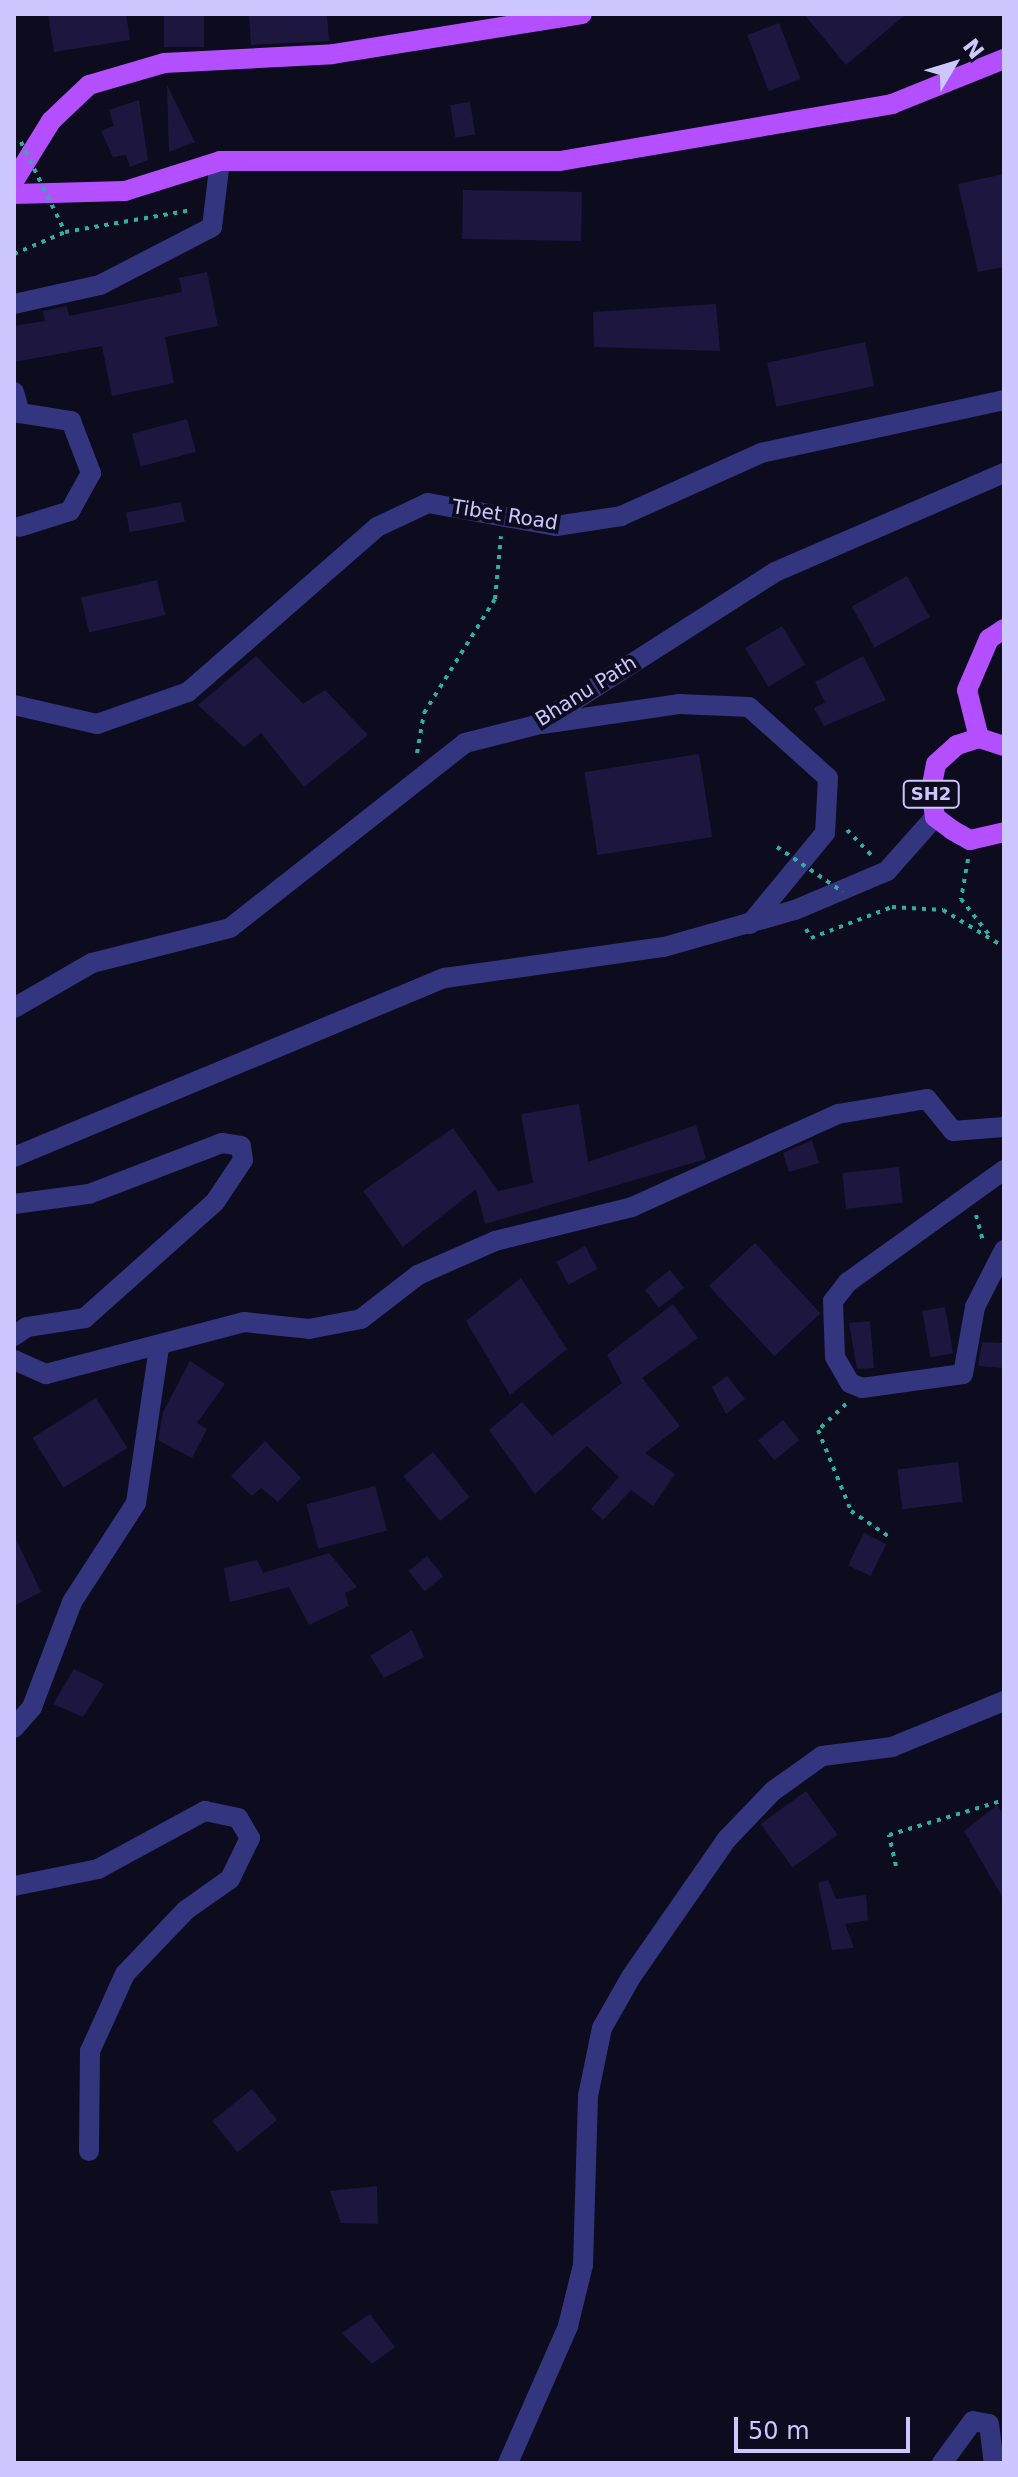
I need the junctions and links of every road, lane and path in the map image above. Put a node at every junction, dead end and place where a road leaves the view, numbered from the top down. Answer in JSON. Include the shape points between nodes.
{"nodes":[{"id":1,"x":582,"y":14,"type":"edge"},
{"id":2,"x":1004,"y":59,"type":"edge"},
{"id":3,"x":21,"y":142,"type":"dead end"},
{"id":4,"x":220,"y":161,"type":"junction"},
{"id":5,"x":14,"y":181,"type":"edge"},
{"id":6,"x":14,"y":194,"type":"edge"},
{"id":7,"x":215,"y":206,"type":"junction"},
{"id":8,"x":65,"y":232,"type":"junction"},
{"id":9,"x":14,"y":254,"type":"edge"},
{"id":10,"x":14,"y":304,"type":"edge"},
{"id":11,"x":14,"y":392,"type":"edge"},
{"id":12,"x":1004,"y":400,"type":"edge"},
{"id":13,"x":1004,"y":473,"type":"edge"},
{"id":14,"x":507,"y":517,"type":"junction"},
{"id":15,"x":19,"y":527,"type":"dead end"},
{"id":16,"x":1004,"y":629,"type":"edge"},
{"id":17,"x":14,"y":705,"type":"edge"},
{"id":18,"x":536,"y":725,"type":"junction"},
{"id":19,"x":979,"y":738,"type":"junction"},
{"id":20,"x":1004,"y":746,"type":"edge"},
{"id":21,"x":410,"y":791,"type":"junction"},
{"id":22,"x":935,"y":817,"type":"junction"},
{"id":23,"x":1004,"y":832,"type":"edge"},
{"id":24,"x":825,"y":833,"type":"junction"},
{"id":25,"x":970,"y":840,"type":"junction"},
{"id":26,"x":777,"y":847,"type":"dead end"},
{"id":27,"x":887,"y":871,"type":"junction"},
{"id":28,"x":843,"y":892,"type":"junction"},
{"id":29,"x":795,"y":910,"type":"junction"},
{"id":30,"x":750,"y":924,"type":"junction"},
{"id":31,"x":993,"y":940,"type":"junction"},
{"id":32,"x":1004,"y":947,"type":"edge"},
{"id":33,"x":14,"y":1008,"type":"edge"},
{"id":34,"x":1004,"y":1127,"type":"edge"},
{"id":35,"x":14,"y":1157,"type":"edge"},
{"id":36,"x":1004,"y":1170,"type":"edge"},
{"id":37,"x":14,"y":1204,"type":"edge"},
{"id":38,"x":959,"y":1209,"type":"junction"},
{"id":39,"x":1004,"y":1250,"type":"edge"},
{"id":40,"x":990,"y":1267,"type":"junction"},
{"id":41,"x":14,"y":1336,"type":"edge"},
{"id":42,"x":159,"y":1348,"type":"junction"},
{"id":43,"x":14,"y":1360,"type":"edge"},
{"id":44,"x":862,"y":1388,"type":"junction"},
{"id":45,"x":891,"y":1538,"type":"dead end"},
{"id":46,"x":1004,"y":1701,"type":"edge"},
{"id":47,"x":14,"y":1728,"type":"edge"},
{"id":48,"x":1004,"y":1800,"type":"edge"},
{"id":49,"x":896,"y":1866,"type":"dead end"},
{"id":50,"x":14,"y":1886,"type":"edge"},
{"id":51,"x":89,"y":2151,"type":"dead end"},
{"id":52,"x":508,"y":2463,"type":"edge"},
{"id":53,"x":942,"y":2463,"type":"edge"},
{"id":54,"x":994,"y":2463,"type":"edge"}],
"edges":[{"from":1,"to":5,"type":"main road","via":[[333,54],[149,67],[89,85],[51,121]]},
{"from":2,"to":4,"type":"main road","via":[[892,104],[560,161]]},
{"from":3,"to":8,"type":"path","bridge":true},
{"from":4,"to":6,"type":"main road","via":[[125,191]]},
{"from":4,"to":7,"type":"street"},
{"from":7,"to":8,"type":"path"},
{"from":7,"to":10,"type":"street","via":[[212,227],[100,285]]},
{"from":8,"to":9,"type":"path"},
{"from":11,"to":15,"type":"street","via":[[20,413],[71,421],[91,473],[70,511]]},
{"from":12,"to":14,"type":"street","name":"Tibet Road","via":[[761,453],[621,516],[556,526]]},
{"from":13,"to":18,"type":"street","name":"Bhanu Path","via":[[775,572]]},
{"from":14,"to":17,"type":"street","name":"Tibet Road","via":[[428,503],[377,527],[188,692],[97,724]]},
{"from":14,"to":21,"type":"path","via":[[495,599],[424,713]]},
{"from":16,"to":19,"type":"main road","via":[[989,639],[967,690]]},
{"from":18,"to":21,"type":"street","name":"Bhanu Path","via":[[465,743]]},
{"from":18,"to":24,"type":"street","via":[[679,704],[749,707],[828,778]]},
{"from":19,"to":20,"type":"main road"},
{"from":19,"to":22,"type":"main road","number":"SH2","via":[[936,764]]},
{"from":21,"to":33,"type":"street","name":"Bhanu Path","via":[[230,928],[92,963]]},
{"from":22,"to":25,"type":"main road","number":"SH2"},
{"from":22,"to":27,"type":"street"},
{"from":23,"to":25,"type":"main road"},
{"from":24,"to":27,"type":"path","via":[[843,826]]},
{"from":24,"to":30,"type":"street"},
{"from":25,"to":31,"type":"path","via":[[961,899]]},
{"from":26,"to":28,"type":"path","bridge":true},
{"from":27,"to":28,"type":"street"},
{"from":28,"to":29,"type":"street"},
{"from":29,"to":30,"type":"street"},
{"from":29,"to":31,"type":"path","via":[[811,938],[892,907],[943,910]]},
{"from":30,"to":35,"type":"street","via":[[664,947],[445,978]]},
{"from":31,"to":32,"type":"path"},
{"from":34,"to":42,"type":"street","via":[[953,1131],[927,1099],[838,1114],[632,1207],[495,1241],[418,1275],[361,1319],[309,1329],[244,1322]]},
{"from":36,"to":38,"type":"street"},
{"from":37,"to":41,"type":"street","via":[[89,1194],[222,1143],[241,1146],[243,1160],[215,1202],[85,1318],[27,1327]]},
{"from":38,"to":40,"type":"path","via":[[977,1216]]},
{"from":38,"to":44,"type":"street","via":[[848,1282],[833,1301],[835,1357],[850,1383]]},
{"from":39,"to":40,"type":"street"},
{"from":40,"to":44,"type":"street","via":[[963,1374]]},
{"from":42,"to":43,"type":"street","via":[[46,1374]]},
{"from":42,"to":47,"type":"street","via":[[136,1503],[72,1602],[32,1707]]},
{"from":44,"to":45,"type":"path","via":[[818,1430],[851,1511]]},
{"from":46,"to":52,"type":"street","via":[[892,1747],[822,1756],[773,1791],[727,1839],[631,1977],[602,2028],[588,2096],[583,2265],[572,2311],[524,2440]]},
{"from":48,"to":49,"type":"path","via":[[889,1835]]},
{"from":50,"to":51,"type":"street","via":[[98,1869],[205,1811],[238,1818],[250,1838],[230,1879],[186,1910],[125,1974],[90,2051]]},
{"from":53,"to":54,"type":"street","via":[[973,2421],[989,2424]]}]}
